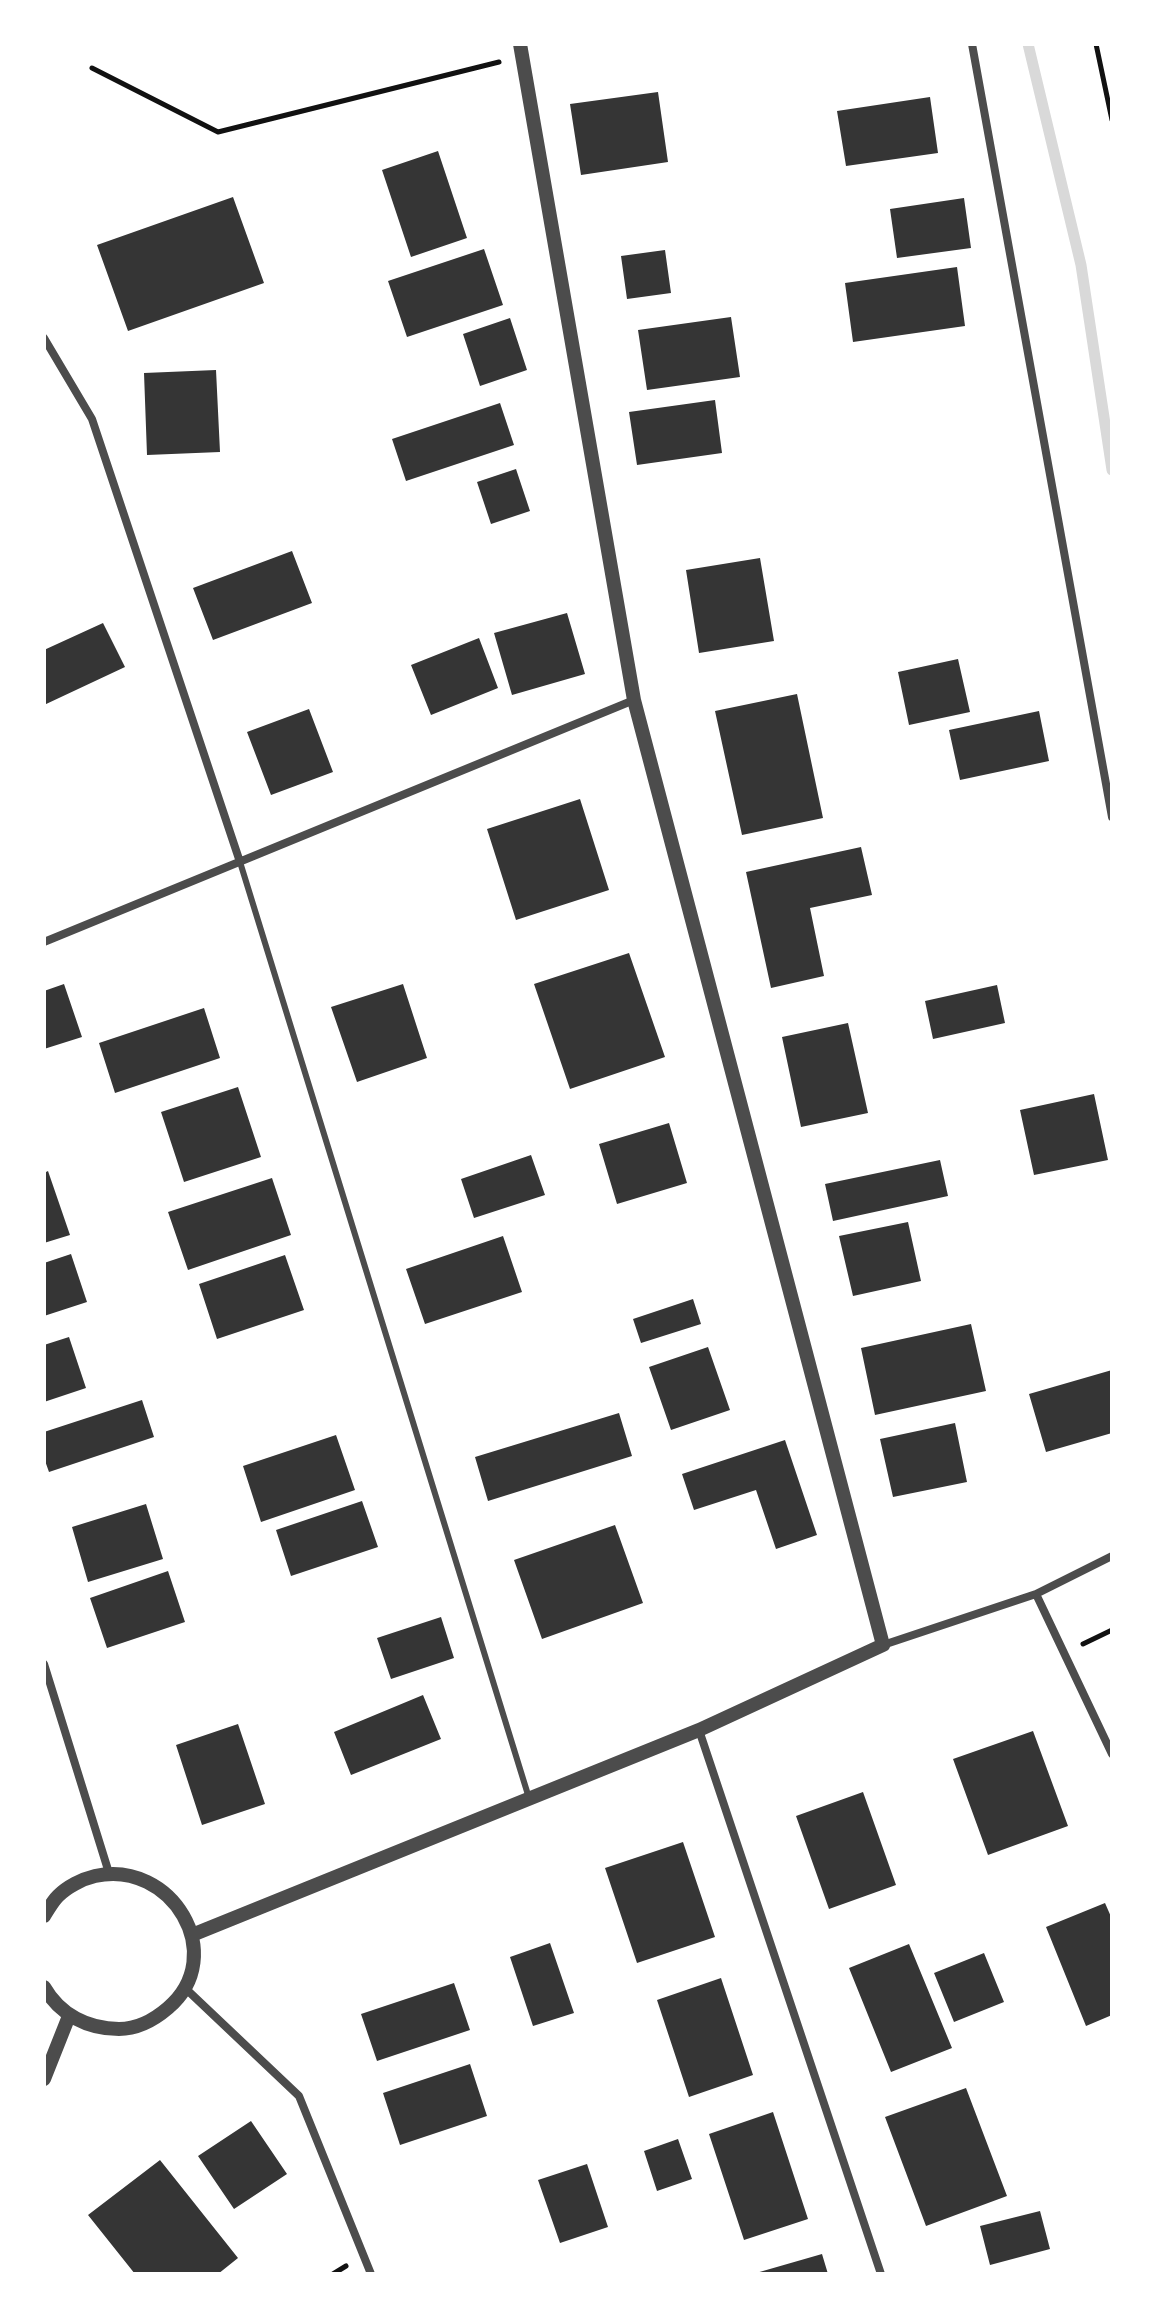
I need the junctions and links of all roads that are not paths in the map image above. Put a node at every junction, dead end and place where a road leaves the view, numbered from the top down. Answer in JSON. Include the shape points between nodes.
{"nodes":[{"id":1,"x":972,"y":44,"type":"edge"},
{"id":2,"x":521,"y":50,"type":"edge"},
{"id":3,"x":44,"y":338,"type":"edge"},
{"id":4,"x":634,"y":700,"type":"junction"},
{"id":5,"x":1112,"y":817,"type":"edge"},
{"id":6,"x":240,"y":862,"type":"junction"},
{"id":7,"x":44,"y":942,"type":"edge"},
{"id":8,"x":1112,"y":1556,"type":"edge"},
{"id":9,"x":1036,"y":1594,"type":"junction"},
{"id":10,"x":883,"y":1645,"type":"junction"},
{"id":11,"x":44,"y":1664,"type":"edge"},
{"id":12,"x":699,"y":1730,"type":"junction"},
{"id":13,"x":1112,"y":1754,"type":"edge"},
{"id":14,"x":529,"y":1799,"type":"junction"},
{"id":15,"x":109,"y":1873,"type":"junction"},
{"id":16,"x":44,"y":1916,"type":"edge"},
{"id":17,"x":192,"y":1935,"type":"junction"},
{"id":18,"x":44,"y":1987,"type":"edge"},
{"id":19,"x":185,"y":1988,"type":"junction"},
{"id":20,"x":69,"y":2016,"type":"junction"},
{"id":21,"x":44,"y":2079,"type":"edge"},
{"id":22,"x":371,"y":2274,"type":"edge"},
{"id":23,"x":881,"y":2274,"type":"edge"}],
"edges":[{"from":1,"to":5,"type":"street"},
{"from":2,"to":4,"type":"street"},
{"from":3,"to":6,"type":"street","via":[[92,419]]},
{"from":4,"to":6,"type":"street"},
{"from":4,"to":10,"type":"street"},
{"from":6,"to":7,"type":"street"},
{"from":6,"to":14,"type":"lane"},
{"from":8,"to":9,"type":"street"},
{"from":9,"to":10,"type":"street"},
{"from":9,"to":13,"type":"street"},
{"from":10,"to":12,"type":"street"},
{"from":11,"to":15,"type":"street"},
{"from":12,"to":14,"type":"street"},
{"from":12,"to":23,"type":"street"},
{"from":14,"to":17,"type":"street"},
{"from":15,"to":16,"type":"street","via":[[83,1879],[58,1896]]},
{"from":15,"to":17,"type":"street","via":[[155,1884],[176,1902]]},
{"from":17,"to":19,"type":"street","via":[[193,1962]]},
{"from":18,"to":20,"type":"street"},
{"from":19,"to":20,"type":"street","via":[[154,2019],[129,2029],[101,2029]]},
{"from":19,"to":22,"type":"street","via":[[299,2096]]},
{"from":20,"to":21,"type":"street"}]}
